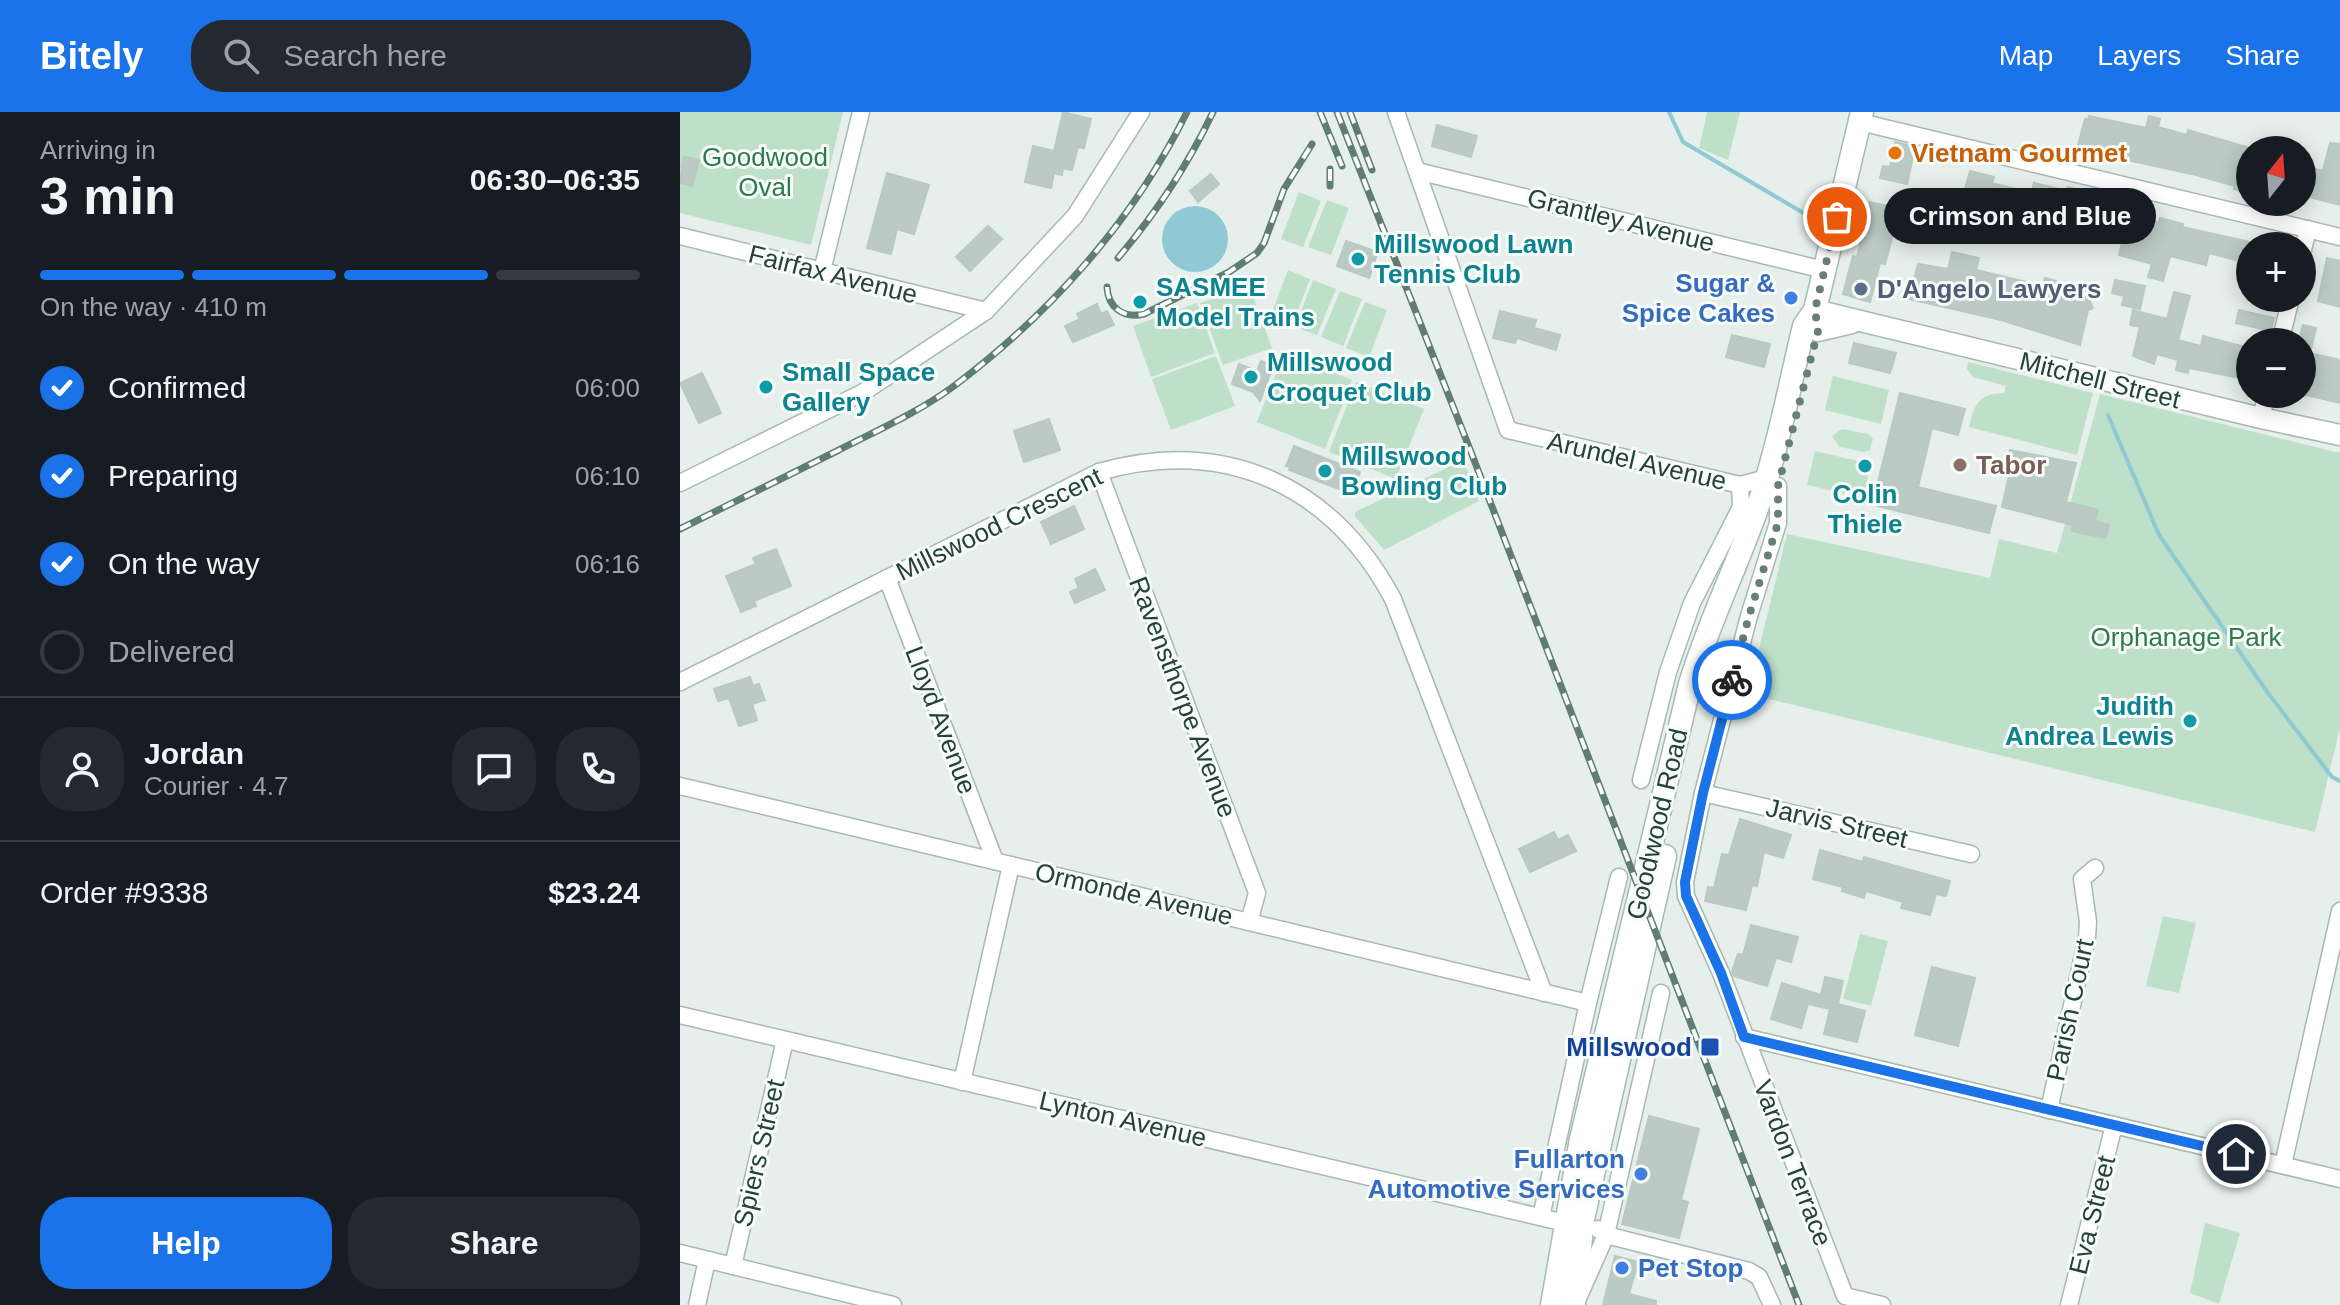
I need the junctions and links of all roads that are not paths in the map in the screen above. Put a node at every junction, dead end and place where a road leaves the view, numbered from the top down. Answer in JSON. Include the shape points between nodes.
{"nodes":[{"id":1,"x":861,"y":112,"type":"edge"},
{"id":2,"x":1141,"y":112,"type":"edge"},
{"id":3,"x":1396,"y":112,"type":"edge"},
{"id":4,"x":1861,"y":117,"type":"edge"},
{"id":5,"x":1417,"y":171,"type":"junction"},
{"id":6,"x":2308,"y":229,"type":"junction"},
{"id":7,"x":2307,"y":232,"type":"edge"},
{"id":8,"x":680,"y":236,"type":"edge"},
{"id":9,"x":2340,"y":237,"type":"edge"},
{"id":10,"x":1824,"y":270,"type":"junction"},
{"id":11,"x":822,"y":271,"type":"junction"},
{"id":12,"x":986,"y":311,"type":"junction"},
{"id":13,"x":1816,"y":321,"type":"junction"},
{"id":14,"x":2264,"y":408,"type":"edge"},
{"id":15,"x":2261,"y":418,"type":"junction"},
{"id":16,"x":2340,"y":435,"type":"edge"},
{"id":17,"x":1099,"y":472,"type":"junction"},
{"id":18,"x":1772,"y":482,"type":"junction"},
{"id":19,"x":680,"y":483,"type":"edge"},
{"id":20,"x":1740,"y":485,"type":"junction"},
{"id":21,"x":887,"y":578,"type":"junction"},
{"id":22,"x":1742,"y":609,"type":"junction"},
{"id":23,"x":680,"y":682,"type":"edge"},
{"id":24,"x":1641,"y":780,"type":"dead end"},
{"id":25,"x":680,"y":786,"type":"edge"},
{"id":26,"x":1703,"y":793,"type":"junction"},
{"id":27,"x":1971,"y":854,"type":"dead end"},
{"id":28,"x":1003,"y":863,"type":"junction"},
{"id":29,"x":2095,"y":868,"type":"dead end"},
{"id":30,"x":1619,"y":877,"type":"dead end"},
{"id":31,"x":2340,"y":911,"type":"edge"},
{"id":32,"x":1249,"y":922,"type":"junction"},
{"id":33,"x":1544,"y":993,"type":"junction"},
{"id":34,"x":1661,"y":993,"type":"dead end"},
{"id":35,"x":1588,"y":1003,"type":"junction"},
{"id":36,"x":680,"y":1015,"type":"edge"},
{"id":37,"x":1744,"y":1037,"type":"junction"},
{"id":38,"x":785,"y":1040,"type":"junction"},
{"id":39,"x":962,"y":1082,"type":"junction"},
{"id":40,"x":2049,"y":1110,"type":"junction"},
{"id":41,"x":2114,"y":1125,"type":"junction"},
{"id":42,"x":2283,"y":1165,"type":"junction"},
{"id":43,"x":2340,"y":1179,"type":"edge"},
{"id":44,"x":1541,"y":1217,"type":"junction"},
{"id":45,"x":1574,"y":1221,"type":"junction"},
{"id":46,"x":1606,"y":1235,"type":"junction"},
{"id":47,"x":680,"y":1253,"type":"edge"},
{"id":48,"x":707,"y":1260,"type":"junction"},
{"id":49,"x":733,"y":1266,"type":"junction"},
{"id":50,"x":697,"y":1305,"type":"edge"},
{"id":51,"x":893,"y":1305,"type":"edge"},
{"id":52,"x":1552,"y":1305,"type":"edge"},
{"id":53,"x":1575,"y":1305,"type":"edge"},
{"id":54,"x":1772,"y":1305,"type":"edge"},
{"id":55,"x":1882,"y":1305,"type":"edge"},
{"id":56,"x":2069,"y":1305,"type":"edge"}],
"edges":[{"from":1,"to":11,"type":"street"},
{"from":2,"to":12,"type":"street","via":[[1075,216]]},
{"from":3,"to":5,"type":"street","name":"Arundel Avenue"},
{"from":4,"to":6,"type":"street"},
{"from":4,"to":10,"type":"main road","name":"Goodwood Road"},
{"from":5,"to":10,"type":"street","name":"Grantley Avenue"},
{"from":5,"to":20,"type":"street","name":"Arundel Avenue","via":[[1508,430]]},
{"from":6,"to":7,"type":"street"},
{"from":6,"to":9,"type":"street"},
{"from":8,"to":11,"type":"street","name":"Fairfax Avenue"},
{"from":10,"to":13,"type":"main road","name":"Goodwood Road"},
{"from":11,"to":12,"type":"street","name":"Fairfax Avenue"},
{"from":12,"to":19,"type":"street","via":[[862,393]]},
{"from":13,"to":15,"type":"street","name":"Mitchell Street","via":[[1860,321]]},
{"from":13,"to":18,"type":"main road","name":"Goodwood Road","via":[[1804,326]]},
{"from":14,"to":15,"type":"street"},
{"from":15,"to":16,"type":"street","name":"Mitchell Street"},
{"from":17,"to":21,"type":"street","name":"Millswood Crescent"},
{"from":17,"to":32,"type":"street","name":"Ravensthorpe Avenue","via":[[1257,893]]},
{"from":17,"to":33,"type":"street","name":"Millswood Crescent","via":[[1171,460],[1234,465],[1301,495],[1354,540],[1393,599]]},
{"from":18,"to":20,"type":"street","name":"Arundel Avenue"},
{"from":18,"to":22,"type":"main road","name":"Goodwood Road"},
{"from":18,"to":45,"type":"main road","name":"Goodwood Road","via":[[1713,613],[1690,684],[1581,1139]]},
{"from":20,"to":24,"type":"street","via":[[1741,507],[1692,603],[1672,658]]},
{"from":21,"to":23,"type":"street","name":"Millswood Crescent"},
{"from":21,"to":28,"type":"street","name":"Lloyd Avenue"},
{"from":22,"to":26,"type":"street","name":"Vardon Terrace"},
{"from":22,"to":45,"type":"main road","name":"Goodwood Road","via":[[1716,649],[1695,725]]},
{"from":25,"to":28,"type":"street","name":"Ormonde Avenue"},
{"from":26,"to":27,"type":"street","name":"Jarvis Street"},
{"from":26,"to":37,"type":"street","name":"Vardon Terrace","via":[[1686,896]]},
{"from":28,"to":32,"type":"street","name":"Ormonde Avenue"},
{"from":28,"to":39,"type":"street"},
{"from":29,"to":40,"type":"street","name":"Parish Court","via":[[2082,879],[2087,937]]},
{"from":30,"to":35,"type":"street"},
{"from":31,"to":42,"type":"street"},
{"from":32,"to":33,"type":"street","name":"Ormonde Avenue"},
{"from":33,"to":35,"type":"street","name":"Ormonde Avenue"},
{"from":34,"to":46,"type":"street"},
{"from":35,"to":44,"type":"street"},
{"from":36,"to":38,"type":"street","name":"Lynton Avenue"},
{"from":37,"to":40,"type":"street"},
{"from":37,"to":55,"type":"street","name":"Vardon Terrace","via":[[1845,1296]]},
{"from":38,"to":39,"type":"street","name":"Lynton Avenue"},
{"from":38,"to":49,"type":"street","name":"Spiers Street"},
{"from":39,"to":44,"type":"street","name":"Lynton Avenue"},
{"from":40,"to":41,"type":"street"},
{"from":41,"to":42,"type":"street"},
{"from":41,"to":56,"type":"street","name":"Eva Street"},
{"from":42,"to":43,"type":"street"},
{"from":44,"to":45,"type":"street","name":"Lynton Avenue"},
{"from":45,"to":46,"type":"street"},
{"from":45,"to":52,"type":"main road","name":"Goodwood Road"},
{"from":45,"to":53,"type":"main road","name":"Goodwood Road"},
{"from":46,"to":53,"type":"street"},
{"from":46,"to":54,"type":"street","via":[[1749,1271],[1759,1277]]},
{"from":47,"to":48,"type":"street"},
{"from":48,"to":49,"type":"street"},
{"from":48,"to":50,"type":"street"},
{"from":49,"to":51,"type":"street"}]}
